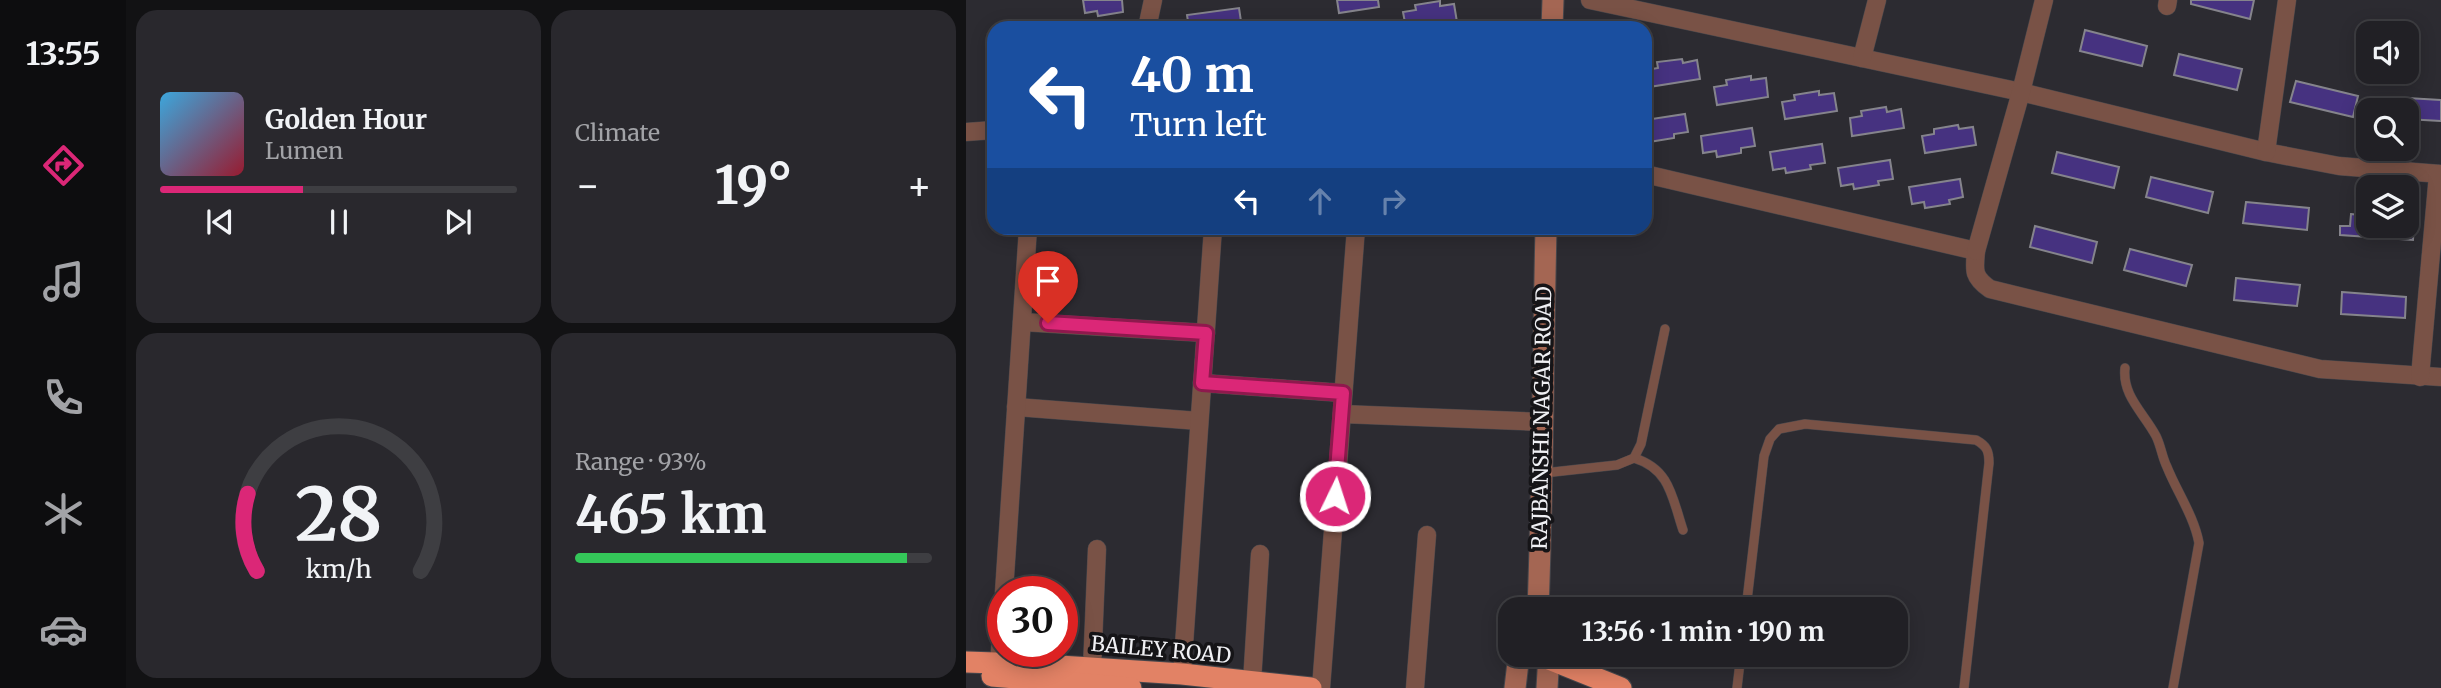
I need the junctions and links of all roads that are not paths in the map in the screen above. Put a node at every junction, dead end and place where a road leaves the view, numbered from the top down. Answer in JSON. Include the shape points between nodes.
{"nodes":[{"id":1,"x":1153,"y":0,"type":"edge"},
{"id":2,"x":1553,"y":0,"type":"edge"},
{"id":3,"x":1590,"y":0,"type":"edge"},
{"id":4,"x":1877,"y":0,"type":"edge"},
{"id":5,"x":2044,"y":0,"type":"edge"},
{"id":6,"x":2287,"y":0,"type":"edge"},
{"id":7,"x":1148,"y":21,"type":"edge"},
{"id":8,"x":1552,"y":21,"type":"edge"},
{"id":9,"x":1862,"y":58,"type":"junction"},
{"id":10,"x":2021,"y":92,"type":"junction"},
{"id":11,"x":987,"y":130,"type":"edge"},
{"id":12,"x":966,"y":132,"type":"edge"},
{"id":13,"x":2266,"y":152,"type":"junction"},
{"id":14,"x":2439,"y":174,"type":"edge"},
{"id":15,"x":1652,"y":176,"type":"edge"},
{"id":16,"x":1027,"y":235,"type":"edge"},
{"id":17,"x":1213,"y":235,"type":"edge"},
{"id":18,"x":1355,"y":235,"type":"edge"},
{"id":19,"x":1546,"y":235,"type":"edge"},
{"id":20,"x":1976,"y":251,"type":"junction"},
{"id":21,"x":1021,"y":322,"type":"junction"},
{"id":22,"x":1665,"y":330,"type":"dead end"},
{"id":23,"x":1206,"y":333,"type":"junction"},
{"id":24,"x":2126,"y":368,"type":"dead end"},
{"id":25,"x":2420,"y":377,"type":"junction"},
{"id":26,"x":2441,"y":377,"type":"edge"},
{"id":27,"x":1202,"y":383,"type":"junction"},
{"id":28,"x":1343,"y":393,"type":"junction"},
{"id":29,"x":1016,"y":408,"type":"junction"},
{"id":30,"x":1342,"y":414,"type":"junction"},
{"id":31,"x":1199,"y":421,"type":"junction"},
{"id":32,"x":1542,"y":422,"type":"junction"},
{"id":33,"x":1634,"y":458,"type":"junction"},
{"id":34,"x":1544,"y":473,"type":"junction"},
{"id":35,"x":1683,"y":530,"type":"dead end"},
{"id":36,"x":1427,"y":535,"type":"dead end"},
{"id":37,"x":1097,"y":549,"type":"dead end"},
{"id":38,"x":1260,"y":554,"type":"dead end"},
{"id":39,"x":1005,"y":576,"type":"edge"},
{"id":40,"x":1539,"y":597,"type":"edge"},
{"id":41,"x":1747,"y":597,"type":"edge"},
{"id":42,"x":966,"y":662,"type":"edge"},
{"id":43,"x":987,"y":663,"type":"edge"},
{"id":44,"x":1069,"y":667,"type":"edge"},
{"id":45,"x":1517,"y":667,"type":"edge"},
{"id":46,"x":1548,"y":667,"type":"edge"},
{"id":47,"x":1572,"y":667,"type":"edge"},
{"id":48,"x":1739,"y":667,"type":"edge"},
{"id":49,"x":1092,"y":668,"type":"junction"},
{"id":50,"x":966,"y":673,"type":"edge"},
{"id":51,"x":1182,"y":674,"type":"junction"},
{"id":52,"x":1252,"y":682,"type":"junction"},
{"id":53,"x":1131,"y":688,"type":"edge"},
{"id":54,"x":1311,"y":688,"type":"edge"},
{"id":55,"x":1321,"y":688,"type":"edge"},
{"id":56,"x":1415,"y":688,"type":"edge"},
{"id":57,"x":1515,"y":688,"type":"edge"},
{"id":58,"x":1547,"y":688,"type":"edge"},
{"id":59,"x":1621,"y":688,"type":"edge"},
{"id":60,"x":1737,"y":688,"type":"edge"},
{"id":61,"x":1964,"y":688,"type":"edge"},
{"id":62,"x":2173,"y":688,"type":"edge"}],
"edges":[{"from":1,"to":7,"type":"street"},
{"from":2,"to":8,"type":"street"},
{"from":3,"to":9,"type":"street"},
{"from":4,"to":9,"type":"street"},
{"from":5,"to":10,"type":"street"},
{"from":6,"to":13,"type":"street"},
{"from":9,"to":10,"type":"street"},
{"from":10,"to":13,"type":"street"},
{"from":10,"to":20,"type":"street"},
{"from":11,"to":12,"type":"street"},
{"from":13,"to":14,"type":"street","via":[[2339,166]]},
{"from":14,"to":25,"type":"street"},
{"from":15,"to":20,"type":"street"},
{"from":16,"to":21,"type":"street"},
{"from":17,"to":23,"type":"street"},
{"from":18,"to":28,"type":"street"},
{"from":19,"to":32,"type":"street","name":"RAJBANSHI NAGAR ROAD"},
{"from":20,"to":25,"type":"street","via":[[1974,270],[1990,289],[2320,369]]},
{"from":21,"to":23,"type":"street"},
{"from":21,"to":29,"type":"street"},
{"from":22,"to":33,"type":"lane","via":[[1641,444]]},
{"from":23,"to":27,"type":"street"},
{"from":24,"to":62,"type":"lane","via":[[2128,394],[2159,442],[2199,543]]},
{"from":25,"to":26,"type":"street"},
{"from":27,"to":28,"type":"street"},
{"from":27,"to":31,"type":"street"},
{"from":28,"to":30,"type":"street"},
{"from":29,"to":31,"type":"street"},
{"from":29,"to":39,"type":"street"},
{"from":30,"to":32,"type":"street"},
{"from":30,"to":55,"type":"street"},
{"from":31,"to":51,"type":"street"},
{"from":32,"to":34,"type":"street","name":"RAJBANSHI NAGAR ROAD"},
{"from":33,"to":34,"type":"lane","via":[[1616,465]]},
{"from":33,"to":35,"type":"lane","via":[[1661,473]]},
{"from":34,"to":40,"type":"street","name":"RAJBANSHI NAGAR ROAD"},
{"from":36,"to":56,"type":"street"},
{"from":37,"to":49,"type":"street"},
{"from":38,"to":52,"type":"street"},
{"from":41,"to":61,"type":"lane","via":[[1764,456],[1779,429],[1805,424],[1976,440],[1989,451],[1988,484]]},
{"from":42,"to":43,"type":"highway","name":"BAILEY ROAD"},
{"from":44,"to":49,"type":"highway","name":"BAILEY ROAD"},
{"from":45,"to":57,"type":"street"},
{"from":46,"to":58,"type":"street"},
{"from":47,"to":59,"type":"highway"},
{"from":48,"to":60,"type":"lane"},
{"from":49,"to":51,"type":"highway","name":"BAILEY ROAD"},
{"from":50,"to":53,"type":"highway"},
{"from":51,"to":52,"type":"highway","name":"BAILEY ROAD"},
{"from":52,"to":54,"type":"highway","name":"BAILEY ROAD"}]}
